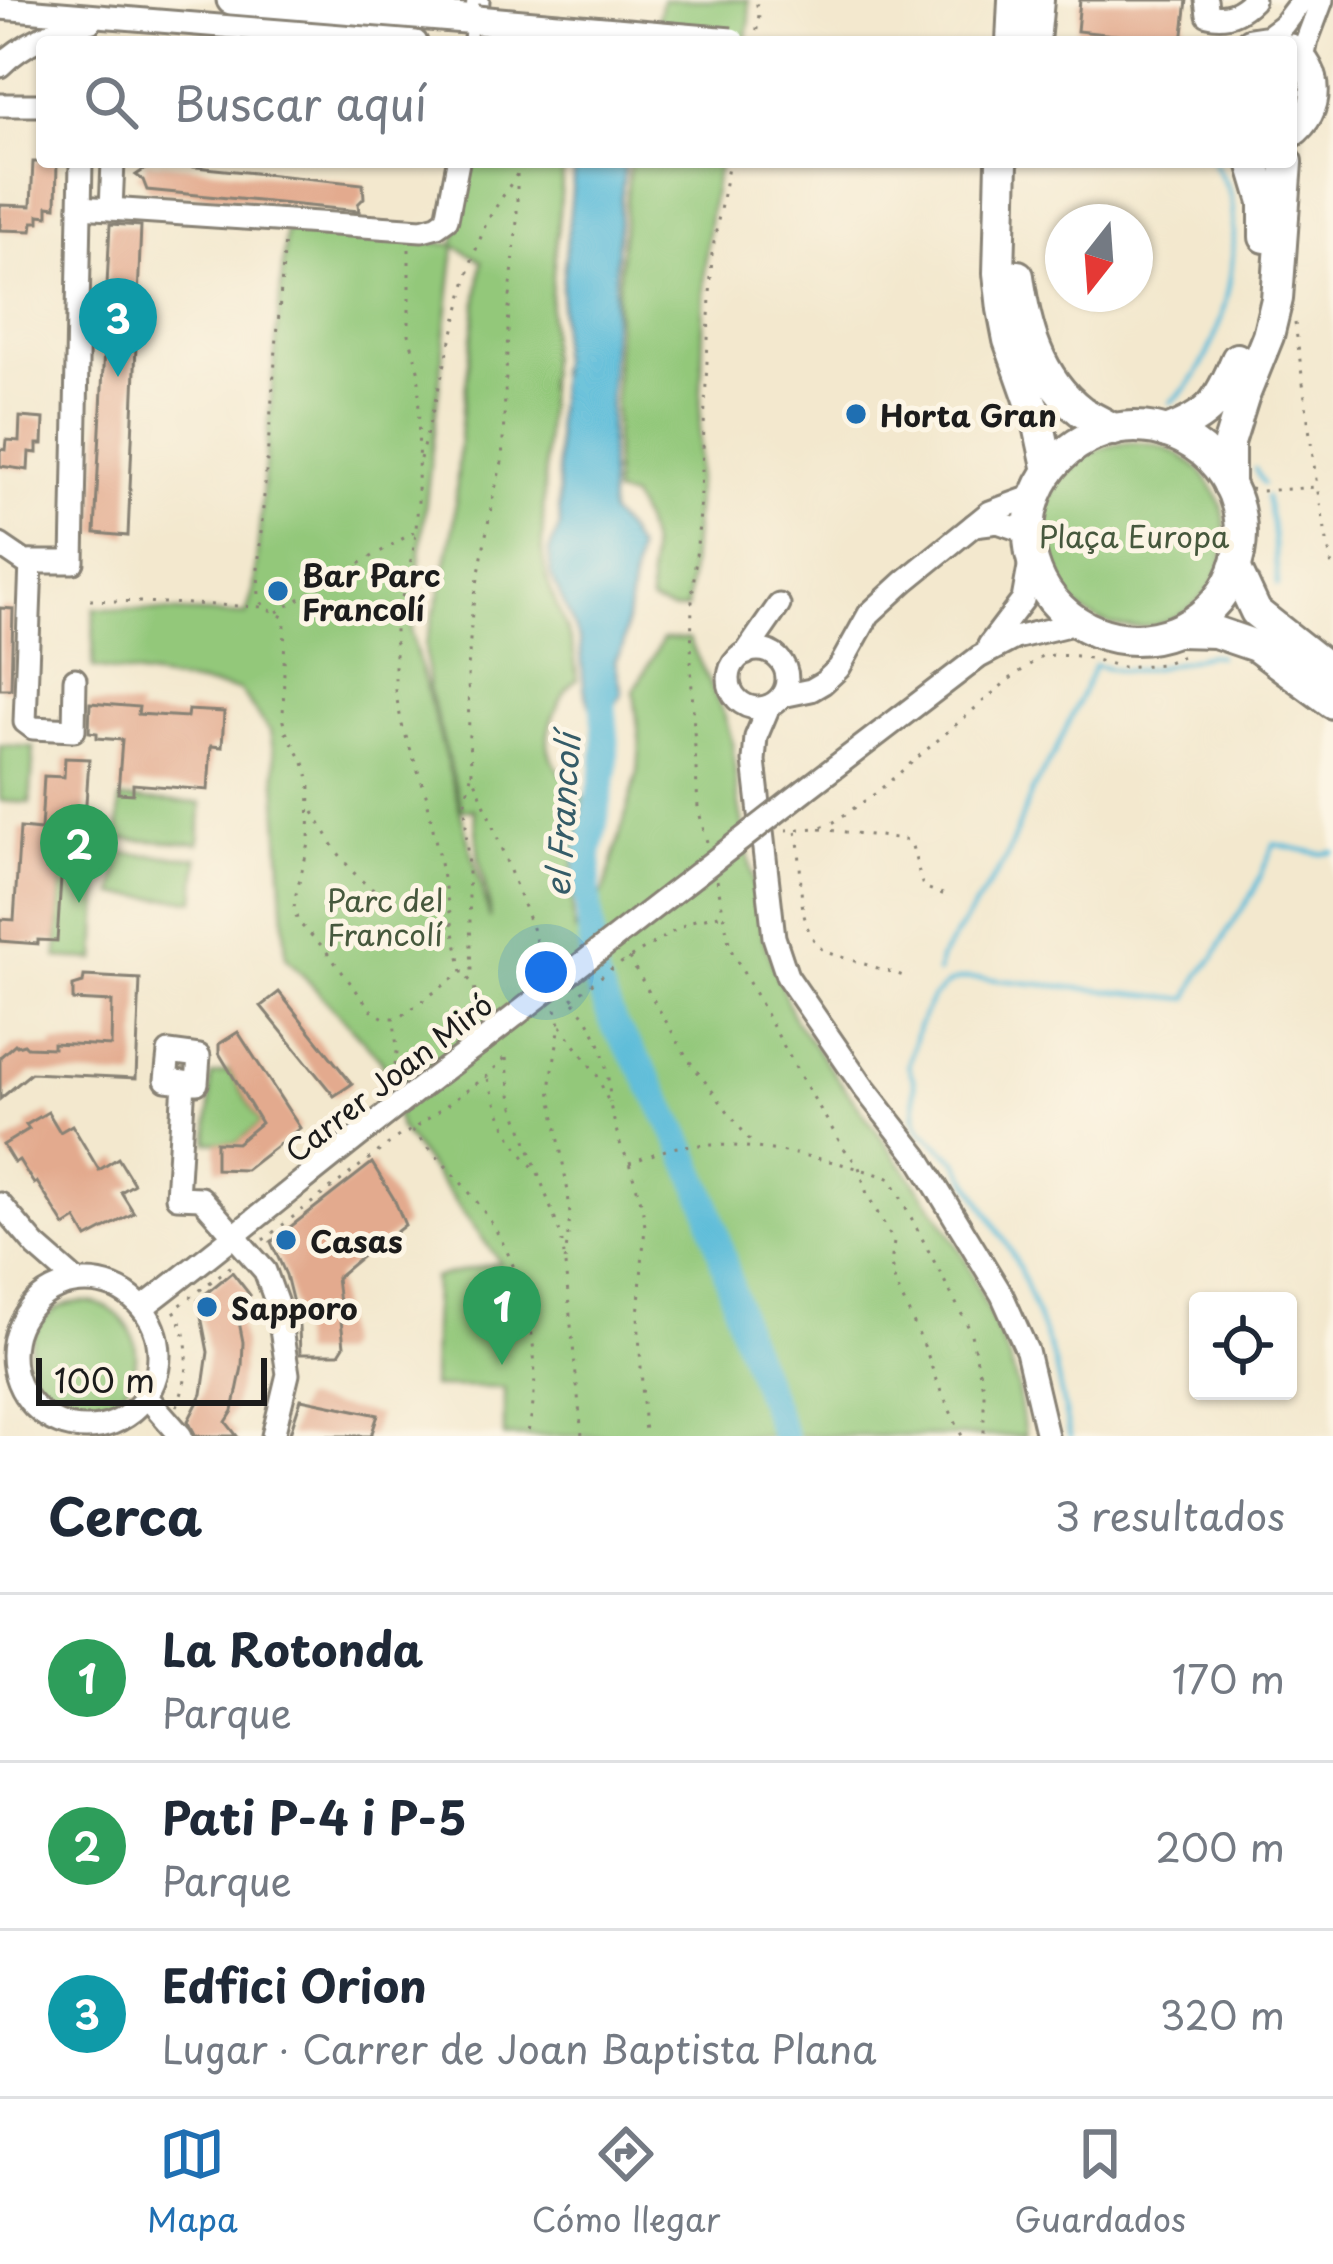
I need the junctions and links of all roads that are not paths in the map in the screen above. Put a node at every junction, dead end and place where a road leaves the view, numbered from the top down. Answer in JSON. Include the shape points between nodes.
{"nodes":[{"id":1,"x":231,"y":0,"type":"edge"},
{"id":2,"x":333,"y":0,"type":"edge"},
{"id":3,"x":1014,"y":0,"type":"edge"},
{"id":4,"x":1038,"y":0,"type":"edge"},
{"id":5,"x":1206,"y":0,"type":"edge"},
{"id":6,"x":1253,"y":0,"type":"edge"},
{"id":7,"x":1302,"y":0,"type":"edge"},
{"id":8,"x":1322,"y":0,"type":"edge"},
{"id":9,"x":3,"y":8,"type":"edge"},
{"id":10,"x":391,"y":13,"type":"junction"},
{"id":11,"x":114,"y":19,"type":"junction"},
{"id":12,"x":477,"y":21,"type":"edge"},
{"id":13,"x":47,"y":36,"type":"edge"},
{"id":14,"x":337,"y":36,"type":"edge"},
{"id":15,"x":658,"y":36,"type":"edge"},
{"id":16,"x":1012,"y":36,"type":"edge"},
{"id":17,"x":1035,"y":36,"type":"edge"},
{"id":18,"x":1285,"y":36,"type":"edge"},
{"id":19,"x":36,"y":42,"type":"edge"},
{"id":20,"x":1297,"y":49,"type":"edge"},
{"id":21,"x":0,"y":66,"type":"edge"},
{"id":22,"x":1297,"y":66,"type":"edge"},
{"id":23,"x":0,"y":105,"type":"edge"},
{"id":24,"x":36,"y":105,"type":"edge"},
{"id":25,"x":1304,"y":126,"type":"edge"},
{"id":26,"x":81,"y":168,"type":"edge"},
{"id":27,"x":113,"y":168,"type":"edge"},
{"id":28,"x":457,"y":168,"type":"edge"},
{"id":29,"x":1002,"y":168,"type":"edge"},
{"id":30,"x":1023,"y":168,"type":"edge"},
{"id":31,"x":1255,"y":168,"type":"edge"},
{"id":32,"x":1287,"y":168,"type":"edge"},
{"id":33,"x":80,"y":207,"type":"junction"},
{"id":34,"x":111,"y":208,"type":"junction"},
{"id":35,"x":1114,"y":430,"type":"junction"},
{"id":36,"x":1166,"y":432,"type":"junction"},
{"id":37,"x":1042,"y":483,"type":"junction"},
{"id":38,"x":1229,"y":485,"type":"junction"},
{"id":39,"x":973,"y":525,"type":"junction"},
{"id":40,"x":0,"y":545,"type":"edge"},
{"id":41,"x":1030,"y":545,"type":"junction"},
{"id":42,"x":28,"y":562,"type":"junction"},
{"id":43,"x":1235,"y":567,"type":"junction"},
{"id":44,"x":1077,"y":622,"type":"junction"},
{"id":45,"x":1010,"y":632,"type":"junction"},
{"id":46,"x":1186,"y":641,"type":"junction"},
{"id":47,"x":1284,"y":651,"type":"junction"},
{"id":48,"x":745,"y":654,"type":"junction"},
{"id":49,"x":780,"y":661,"type":"junction"},
{"id":50,"x":1333,"y":673,"type":"edge"},
{"id":51,"x":830,"y":676,"type":"junction"},
{"id":52,"x":75,"y":679,"type":"dead end"},
{"id":53,"x":736,"y":697,"type":"junction"},
{"id":54,"x":775,"y":701,"type":"junction"},
{"id":55,"x":1333,"y":703,"type":"edge"},
{"id":56,"x":754,"y":761,"type":"junction"},
{"id":57,"x":184,"y":1082,"type":"dead end"},
{"id":58,"x":0,"y":1204,"type":"edge"},
{"id":59,"x":236,"y":1236,"type":"junction"},
{"id":60,"x":77,"y":1282,"type":"junction"},
{"id":61,"x":142,"y":1308,"type":"junction"},
{"id":62,"x":0,"y":1309,"type":"edge"},
{"id":63,"x":10,"y":1346,"type":"edge"},
{"id":64,"x":10,"y":1380,"type":"edge"},
{"id":65,"x":146,"y":1396,"type":"junction"},
{"id":66,"x":176,"y":1426,"type":"edge"},
{"id":67,"x":126,"y":1428,"type":"edge"},
{"id":68,"x":82,"y":1432,"type":"edge"},
{"id":69,"x":273,"y":1436,"type":"edge"},
{"id":70,"x":1047,"y":1436,"type":"edge"}],
"edges":[{"from":1,"to":10,"type":"main road"},
{"from":2,"to":10,"type":"street"},
{"from":3,"to":16,"type":"highway"},
{"from":4,"to":17,"type":"highway"},
{"from":5,"to":6,"type":"street","via":[[1208,15],[1217,18]]},
{"from":7,"to":18,"type":"street","via":[[1282,25]]},
{"from":8,"to":20,"type":"street"},
{"from":9,"to":11,"type":"street"},
{"from":10,"to":12,"type":"main road"},
{"from":11,"to":13,"type":"street"},
{"from":11,"to":14,"type":"street"},
{"from":12,"to":15,"type":"main road","bridge":true},
{"from":19,"to":21,"type":"street"},
{"from":22,"to":25,"type":"main road","via":[[1315,94]]},
{"from":23,"to":24,"type":"street"},
{"from":26,"to":33,"type":"street"},
{"from":27,"to":34,"type":"street"},
{"from":28,"to":34,"type":"street","via":[[447,219],[422,230]]},
{"from":29,"to":37,"type":"highway","via":[[1003,308],[1039,425]]},
{"from":30,"to":35,"type":"highway","via":[[1018,271],[1030,334],[1043,367],[1079,410]]},
{"from":31,"to":36,"type":"highway","via":[[1266,229],[1248,334],[1224,390],[1197,421]]},
{"from":32,"to":38,"type":"highway","via":[[1276,298],[1229,442]]},
{"from":33,"to":34,"type":"street"},
{"from":33,"to":42,"type":"street","via":[[73,562]]},
{"from":35,"to":36,"type":"highway"},
{"from":35,"to":37,"type":"highway","via":[[1071,448]]},
{"from":36,"to":38,"type":"highway","via":[[1209,458]]},
{"from":37,"to":39,"type":"street"},
{"from":37,"to":41,"type":"highway"},
{"from":38,"to":43,"type":"highway","via":[[1240,526]]},
{"from":39,"to":41,"type":"street","via":[[998,522]]},
{"from":39,"to":51,"type":"street","via":[[869,614]]},
{"from":40,"to":42,"type":"street"},
{"from":41,"to":44,"type":"highway","via":[[1052,598]]},
{"from":41,"to":45,"type":"street","name":"Carrer Joan Miró"},
{"from":42,"to":52,"type":"street","via":[[25,722],[74,730]]},
{"from":43,"to":46,"type":"highway"},
{"from":43,"to":47,"type":"highway"},
{"from":44,"to":45,"type":"street"},
{"from":44,"to":46,"type":"highway","via":[[1124,639]]},
{"from":45,"to":59,"type":"street","name":"Carrer Joan Miró","bridge":true},
{"from":46,"to":47,"type":"highway","via":[[1215,632]]},
{"from":47,"to":50,"type":"highway"},
{"from":47,"to":55,"type":"highway"},
{"from":48,"to":49,"type":"street","via":[[762,650]]},
{"from":48,"to":49,"type":"street","via":[[779,604]]},
{"from":48,"to":53,"type":"street","via":[[730,673]]},
{"from":49,"to":51,"type":"street"},
{"from":49,"to":54,"type":"street","via":[[788,680]]},
{"from":51,"to":54,"type":"street"},
{"from":53,"to":54,"type":"street","via":[[751,707]]},
{"from":53,"to":56,"type":"street"},
{"from":54,"to":56,"type":"street","via":[[756,737]]},
{"from":56,"to":70,"type":"street","via":[[774,937],[788,976],[918,1156],[1003,1295],[1027,1351]]},
{"from":57,"to":59,"type":"street","via":[[177,1197],[201,1198]]},
{"from":58,"to":60,"type":"street"},
{"from":59,"to":61,"type":"street","name":"Carrer Joan Miró"},
{"from":59,"to":69,"type":"street","via":[[266,1271],[277,1304],[287,1374]]},
{"from":60,"to":61,"type":"street","via":[[108,1285]]},
{"from":60,"to":63,"type":"street","via":[[37,1301]]},
{"from":61,"to":65,"type":"street","via":[[159,1354]]},
{"from":62,"to":63,"type":"street"},
{"from":63,"to":64,"type":"street"},
{"from":64,"to":68,"type":"street","via":[[44,1414]]},
{"from":65,"to":66,"type":"street"},
{"from":65,"to":67,"type":"street"},
{"from":67,"to":68,"type":"street"}]}
